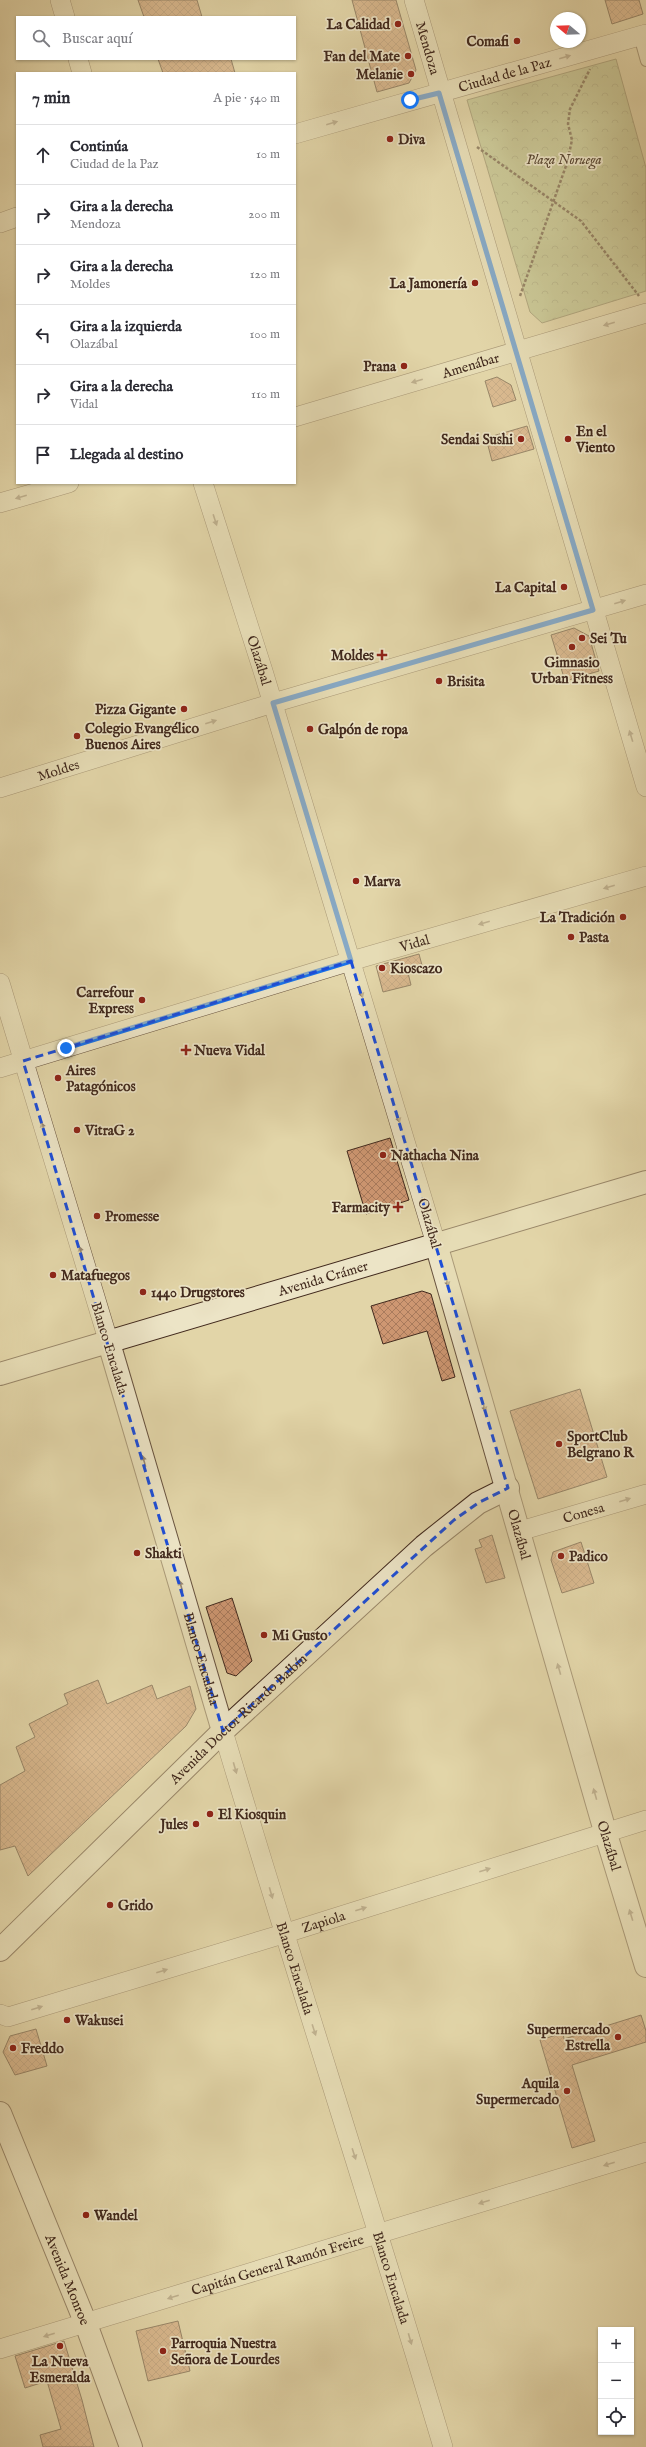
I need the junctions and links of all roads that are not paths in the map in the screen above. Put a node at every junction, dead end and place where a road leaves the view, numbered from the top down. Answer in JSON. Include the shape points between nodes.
{"nodes":[{"id":1,"x":60,"y":0,"type":"edge"},
{"id":2,"x":414,"y":0,"type":"edge"},
{"id":3,"x":65,"y":16,"type":"edge"},
{"id":4,"x":642,"y":35,"type":"edge"},
{"id":5,"x":78,"y":60,"type":"edge"},
{"id":6,"x":646,"y":61,"type":"edge"},
{"id":7,"x":82,"y":72,"type":"edge"},
{"id":8,"x":439,"y":93,"type":"junction"},
{"id":9,"x":296,"y":134,"type":"edge"},
{"id":10,"x":16,"y":217,"type":"edge"},
{"id":11,"x":0,"y":222,"type":"edge"},
{"id":12,"x":646,"y":313,"type":"edge"},
{"id":13,"x":516,"y":352,"type":"junction"},
{"id":14,"x":296,"y":417,"type":"edge"},
{"id":15,"x":66,"y":484,"type":"edge"},
{"id":16,"x":203,"y":484,"type":"edge"},
{"id":17,"x":0,"y":504,"type":"edge"},
{"id":18,"x":646,"y":594,"type":"edge"},
{"id":19,"x":593,"y":610,"type":"junction"},
{"id":20,"x":273,"y":703,"type":"junction"},
{"id":21,"x":646,"y":787,"type":"edge"},
{"id":22,"x":0,"y":788,"type":"edge"},
{"id":23,"x":646,"y":876,"type":"edge"},
{"id":24,"x":351,"y":961,"type":"junction"},
{"id":25,"x":0,"y":983,"type":"edge"},
{"id":26,"x":23,"y":1061,"type":"junction"},
{"id":27,"x":0,"y":1068,"type":"edge"},
{"id":28,"x":646,"y":1182,"type":"edge"},
{"id":29,"x":436,"y":1244,"type":"junction"},
{"id":30,"x":109,"y":1343,"type":"junction"},
{"id":31,"x":0,"y":1374,"type":"edge"},
{"id":32,"x":508,"y":1488,"type":"junction"},
{"id":33,"x":646,"y":1494,"type":"edge"},
{"id":34,"x":520,"y":1531,"type":"junction"},
{"id":35,"x":224,"y":1731,"type":"junction"},
{"id":36,"x":646,"y":1820,"type":"edge"},
{"id":37,"x":605,"y":1832,"type":"junction"},
{"id":38,"x":284,"y":1934,"type":"junction"},
{"id":39,"x":0,"y":1950,"type":"edge"},
{"id":40,"x":646,"y":1966,"type":"edge"},
{"id":41,"x":0,"y":2014,"type":"edge"},
{"id":42,"x":0,"y":2113,"type":"edge"},
{"id":43,"x":646,"y":2152,"type":"edge"},
{"id":44,"x":380,"y":2234,"type":"junction"},
{"id":45,"x":86,"y":2324,"type":"junction"},
{"id":46,"x":0,"y":2349,"type":"edge"},
{"id":47,"x":131,"y":2447,"type":"edge"},
{"id":48,"x":443,"y":2447,"type":"edge"}],
"edges":[{"from":1,"to":3,"type":"street"},
{"from":2,"to":8,"type":"street","name":"Mendoza"},
{"from":4,"to":6,"type":"lane"},
{"from":8,"to":4,"type":"street","name":"Ciudad de la Paz","one_way":true},
{"from":5,"to":7,"type":"street"},
{"from":9,"to":8,"type":"street","name":"Ciudad de la Paz","one_way":true},
{"from":8,"to":13,"type":"street","name":"Mendoza"},
{"from":10,"to":11,"type":"street"},
{"from":12,"to":13,"type":"street","name":"Amenábar","one_way":true},
{"from":13,"to":14,"type":"street","name":"Amenábar","one_way":true},
{"from":13,"to":19,"type":"street","name":"Mendoza"},
{"from":15,"to":17,"type":"street","one_way":true},
{"from":16,"to":20,"type":"street","name":"Olazábal","one_way":true},
{"from":19,"to":18,"type":"street","name":"Moldes","one_way":true},
{"from":19,"to":20,"type":"street","name":"Moldes"},
{"from":21,"to":19,"type":"street","name":"Mendoza","one_way":true},
{"from":22,"to":20,"type":"street","name":"Moldes","one_way":true},
{"from":20,"to":24,"type":"street","name":"Olazábal"},
{"from":23,"to":24,"type":"street","name":"Vidal","one_way":true},
{"from":24,"to":26,"type":"street","name":"Vidal"},
{"from":24,"to":29,"type":"street","name":"Olazábal","one_way":true},
{"from":25,"to":26,"type":"street","name":"Blanco Encalada"},
{"from":26,"to":27,"type":"street","name":"Vidal"},
{"from":30,"to":26,"type":"street","name":"Blanco Encalada","one_way":true},
{"from":28,"to":29,"type":"main road","name":"Avenida Crámer"},
{"from":29,"to":30,"type":"main road","name":"Avenida Crámer"},
{"from":29,"to":32,"type":"main road","name":"Olazábal","one_way":true},
{"from":30,"to":31,"type":"main road","name":"Avenida Crámer"},
{"from":35,"to":30,"type":"main road","name":"Blanco Encalada","one_way":true},
{"from":32,"to":34,"type":"main road","name":"Olazábal"},
{"from":32,"to":35,"type":"main road","name":"Avenida Doctor Ricardo Balbín","via":[[478,1503],[454,1520]]},
{"from":34,"to":33,"type":"street","name":"Conesa","one_way":true},
{"from":37,"to":34,"type":"main road","name":"Olazábal","one_way":true},
{"from":35,"to":38,"type":"street","name":"Blanco Encalada","one_way":true},
{"from":35,"to":39,"type":"main road","name":"Avenida Doctor Ricardo Balbín"},
{"from":36,"to":37,"type":"street","name":"Zapiola"},
{"from":38,"to":37,"type":"street","name":"Zapiola","one_way":true},
{"from":40,"to":37,"type":"main road","name":"Olazábal","one_way":true},
{"from":41,"to":38,"type":"street","name":"Zapiola","one_way":true,"via":[[8,2017]]},
{"from":38,"to":44,"type":"street","name":"Blanco Encalada","one_way":true},
{"from":42,"to":45,"type":"main road","name":"Avenida Monroe"},
{"from":43,"to":44,"type":"street","name":"Capitán General Ramón Freire","one_way":true},
{"from":44,"to":45,"type":"street","name":"Capitán General Ramón Freire","one_way":true},
{"from":44,"to":48,"type":"street","name":"Blanco Encalada","one_way":true},
{"from":45,"to":46,"type":"street","name":"Capitán General Ramón Freire","one_way":true},
{"from":45,"to":47,"type":"main road","name":"Avenida Monroe"}]}
